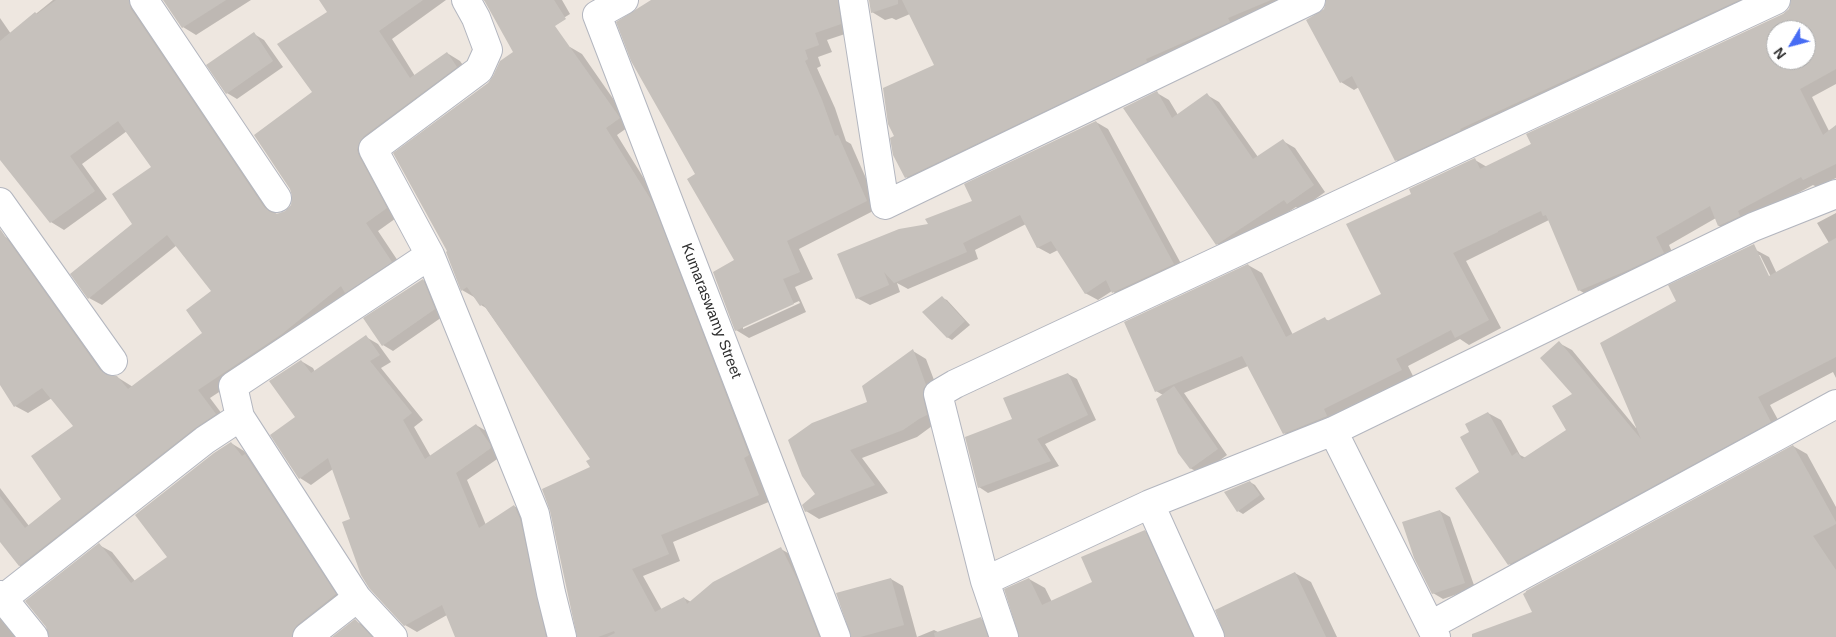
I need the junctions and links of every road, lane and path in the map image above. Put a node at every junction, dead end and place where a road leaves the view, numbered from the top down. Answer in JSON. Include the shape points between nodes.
{"nodes":[{"id":1,"x":144,"y":0,"type":"edge"},
{"id":2,"x":466,"y":0,"type":"edge"},
{"id":3,"x":624,"y":0,"type":"edge"},
{"id":4,"x":853,"y":0,"type":"edge"},
{"id":5,"x":1311,"y":0,"type":"edge"},
{"id":6,"x":1776,"y":0,"type":"edge"},
{"id":7,"x":1836,"y":194,"type":"edge"},
{"id":8,"x":277,"y":198,"type":"dead end"},
{"id":9,"x":0,"y":202,"type":"edge"},
{"id":10,"x":430,"y":255,"type":"junction"},
{"id":11,"x":113,"y":361,"type":"dead end"},
{"id":12,"x":1836,"y":404,"type":"edge"},
{"id":13,"x":240,"y":417,"type":"junction"},
{"id":14,"x":1333,"y":431,"type":"junction"},
{"id":15,"x":1150,"y":504,"type":"junction"},
{"id":16,"x":985,"y":581,"type":"junction"},
{"id":17,"x":1,"y":598,"type":"edge"},
{"id":18,"x":357,"y":598,"type":"junction"},
{"id":19,"x":1434,"y":631,"type":"edge"},
{"id":20,"x":34,"y":637,"type":"edge"},
{"id":21,"x":307,"y":637,"type":"edge"},
{"id":22,"x":393,"y":637,"type":"edge"},
{"id":23,"x":562,"y":637,"type":"edge"},
{"id":24,"x":836,"y":637,"type":"edge"},
{"id":25,"x":1004,"y":637,"type":"edge"},
{"id":26,"x":1210,"y":637,"type":"edge"}],
"edges":[{"from":1,"to":8,"type":"street"},
{"from":2,"to":10,"type":"street","via":[[488,50],[479,70],[373,149]]},
{"from":3,"to":24,"type":"street","name":"Kumaraswamy Street","via":[[597,15]]},
{"from":4,"to":5,"type":"street","via":[[885,204]]},
{"from":6,"to":16,"type":"street","via":[[938,394]]},
{"from":7,"to":14,"type":"street","via":[[1753,227]]},
{"from":9,"to":11,"type":"street"},
{"from":10,"to":13,"type":"street","via":[[233,386]]},
{"from":10,"to":23,"type":"street","via":[[535,514]]},
{"from":12,"to":19,"type":"street"},
{"from":13,"to":17,"type":"street","via":[[205,440]]},
{"from":13,"to":18,"type":"street"},
{"from":14,"to":15,"type":"street"},
{"from":14,"to":19,"type":"street"},
{"from":15,"to":16,"type":"street"},
{"from":15,"to":26,"type":"street"},
{"from":16,"to":25,"type":"street"},
{"from":17,"to":20,"type":"street"},
{"from":18,"to":21,"type":"street"},
{"from":18,"to":22,"type":"street"}]}
